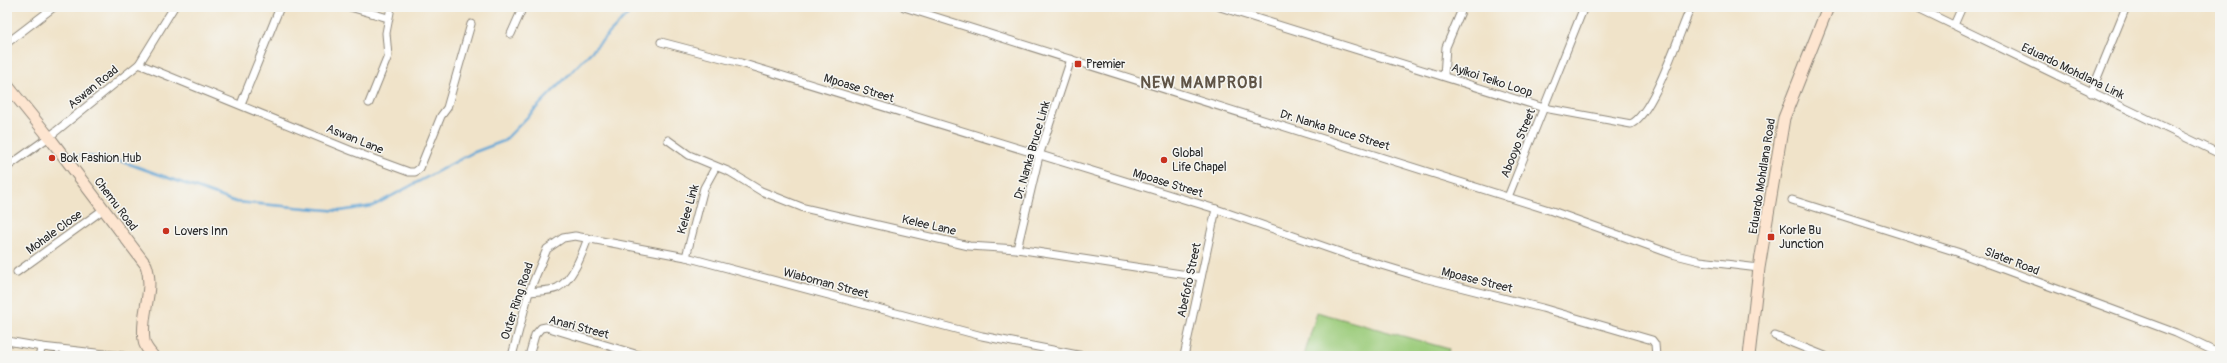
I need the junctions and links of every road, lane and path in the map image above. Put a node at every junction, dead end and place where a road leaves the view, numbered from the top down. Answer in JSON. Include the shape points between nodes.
{"nodes":[{"id":1,"x":54,"y":7,"type":"edge"},
{"id":2,"x":174,"y":7,"type":"edge"},
{"id":3,"x":280,"y":7,"type":"edge"},
{"id":4,"x":350,"y":7,"type":"edge"},
{"id":5,"x":391,"y":7,"type":"edge"},
{"id":6,"x":523,"y":7,"type":"edge"},
{"id":7,"x":904,"y":7,"type":"edge"},
{"id":8,"x":1220,"y":7,"type":"edge"},
{"id":9,"x":1463,"y":7,"type":"edge"},
{"id":10,"x":1584,"y":7,"type":"edge"},
{"id":11,"x":1691,"y":7,"type":"edge"},
{"id":12,"x":1828,"y":7,"type":"edge"},
{"id":13,"x":1916,"y":7,"type":"edge"},
{"id":14,"x":1962,"y":7,"type":"edge"},
{"id":15,"x":2126,"y":7,"type":"edge"},
{"id":16,"x":388,"y":18,"type":"junction"},
{"id":17,"x":471,"y":24,"type":"dead end"},
{"id":18,"x":1954,"y":25,"type":"junction"},
{"id":19,"x":511,"y":34,"type":"dead end"},
{"id":20,"x":661,"y":42,"type":"dead end"},
{"id":21,"x":7,"y":43,"type":"edge"},
{"id":22,"x":1071,"y":59,"type":"junction"},
{"id":23,"x":140,"y":64,"type":"junction"},
{"id":24,"x":1444,"y":76,"type":"junction"},
{"id":25,"x":7,"y":85,"type":"edge"},
{"id":26,"x":2091,"y":93,"type":"junction"},
{"id":27,"x":369,"y":103,"type":"dead end"},
{"id":28,"x":241,"y":104,"type":"junction"},
{"id":29,"x":1544,"y":108,"type":"junction"},
{"id":30,"x":49,"y":137,"type":"junction"},
{"id":31,"x":668,"y":140,"type":"dead end"},
{"id":32,"x":2220,"y":154,"type":"edge"},
{"id":33,"x":1039,"y":156,"type":"junction"},
{"id":34,"x":7,"y":167,"type":"edge"},
{"id":35,"x":715,"y":168,"type":"junction"},
{"id":36,"x":1508,"y":198,"type":"junction"},
{"id":37,"x":1792,"y":200,"type":"dead end"},
{"id":38,"x":104,"y":209,"type":"junction"},
{"id":39,"x":1216,"y":209,"type":"junction"},
{"id":40,"x":563,"y":238,"type":"joint"},
{"id":41,"x":588,"y":238,"type":"junction"},
{"id":42,"x":1017,"y":249,"type":"junction"},
{"id":43,"x":686,"y":258,"type":"junction"},
{"id":44,"x":1759,"y":268,"type":"junction"},
{"id":45,"x":17,"y":272,"type":"dead end"},
{"id":46,"x":1201,"y":277,"type":"junction"},
{"id":47,"x":529,"y":292,"type":"junction"},
{"id":48,"x":1775,"y":336,"type":"dead end"},
{"id":49,"x":7,"y":341,"type":"edge"},
{"id":50,"x":42,"y":347,"type":"junction"},
{"id":51,"x":1040,"y":352,"type":"edge"},
{"id":52,"x":148,"y":353,"type":"edge"},
{"id":53,"x":2220,"y":354,"type":"edge"},
{"id":54,"x":38,"y":356,"type":"edge"},
{"id":55,"x":123,"y":356,"type":"edge"},
{"id":56,"x":512,"y":356,"type":"edge"},
{"id":57,"x":529,"y":356,"type":"edge"},
{"id":58,"x":642,"y":356,"type":"edge"},
{"id":59,"x":1083,"y":356,"type":"edge"},
{"id":60,"x":1184,"y":356,"type":"edge"},
{"id":61,"x":1656,"y":356,"type":"edge"},
{"id":62,"x":1749,"y":356,"type":"edge"},
{"id":63,"x":1825,"y":356,"type":"edge"}],
"edges":[{"from":1,"to":21,"type":"street"},
{"from":2,"to":23,"type":"street","name":"Aswan Road"},
{"from":3,"to":28,"type":"street"},
{"from":4,"to":16,"type":"street"},
{"from":5,"to":16,"type":"street"},
{"from":6,"to":19,"type":"street"},
{"from":7,"to":22,"type":"street","name":"Dr. Nanka Bruce Street"},
{"from":8,"to":24,"type":"street","name":"Ayikoi Teiko Loop"},
{"from":9,"to":24,"type":"street","via":[[1446,47]]},
{"from":10,"to":29,"type":"street","name":"Abooyo Street"},
{"from":11,"to":29,"type":"street","name":"Ayikoi Teiko Loop","via":[[1650,105],[1638,121],[1620,124]]},
{"from":12,"to":44,"type":"main road","name":"Eduardo Mohdlana Road","via":[[1784,118]]},
{"from":13,"to":18,"type":"street","name":"Eduardo Mohdlana Link"},
{"from":14,"to":18,"type":"street"},
{"from":15,"to":26,"type":"street"},
{"from":16,"to":27,"type":"street","via":[[388,56]]},
{"from":17,"to":28,"type":"street","name":"Aswan Lane","via":[[446,108],[420,168],[415,172],[352,151]]},
{"from":18,"to":26,"type":"street","name":"Eduardo Mohdlana Link"},
{"from":20,"to":33,"type":"street","name":"Mpoase Street","via":[[741,63]]},
{"from":22,"to":33,"type":"street","name":"Dr. Nanka Bruce Link"},
{"from":22,"to":36,"type":"street","name":"Dr. Nanka Bruce Street"},
{"from":23,"to":28,"type":"street","name":"Aswan Lane"},
{"from":23,"to":30,"type":"street","name":"Aswan Road"},
{"from":24,"to":29,"type":"street","name":"Ayikoi Teiko Loop"},
{"from":25,"to":30,"type":"main road","name":"Chemu Road"},
{"from":26,"to":32,"type":"street","name":"Eduardo Mohdlana Link"},
{"from":29,"to":36,"type":"street","name":"Abooyo Street"},
{"from":30,"to":34,"type":"street","name":"Aswan Road"},
{"from":30,"to":38,"type":"main road","name":"Chemu Road"},
{"from":31,"to":35,"type":"street","name":"Kelee Lane","via":[[689,155]]},
{"from":33,"to":39,"type":"street","name":"Mpoase Street"},
{"from":33,"to":42,"type":"street","name":"Dr. Nanka Bruce Link"},
{"from":35,"to":42,"type":"street","name":"Kelee Lane","via":[[730,172],[761,191],[804,208],[969,246]]},
{"from":35,"to":43,"type":"street","name":"Kelee Link","via":[[704,188]]},
{"from":36,"to":44,"type":"street","name":"Dr. Nanka Bruce Street","via":[[1588,223],[1672,254],[1700,261]]},
{"from":37,"to":53,"type":"street","name":"Slater Road","via":[[1958,252],[2176,333]]},
{"from":38,"to":45,"type":"street","name":"Mohale Close"},
{"from":38,"to":52,"type":"main road","name":"Chemu Road","via":[[146,265],[150,276],[144,340]]},
{"from":39,"to":46,"type":"street","name":"Abefofo Street"},
{"from":39,"to":61,"type":"street","name":"Mpoase Street","via":[[1348,255],[1424,278],[1542,308],[1652,340],[1656,344]]},
{"from":40,"to":41,"type":"street","name":"Wiaboman Street"},
{"from":40,"to":47,"type":"street","name":"Outer Ring Road","via":[[547,249]]},
{"from":41,"to":43,"type":"street","name":"Wiaboman Street"},
{"from":41,"to":47,"type":"street","via":[[573,271],[564,282],[556,288]]},
{"from":42,"to":46,"type":"street","name":"Kelee Lane"},
{"from":43,"to":51,"type":"street","name":"Wiaboman Street"},
{"from":44,"to":62,"type":"main road","name":"Eduardo Mohdlana Road"},
{"from":46,"to":60,"type":"street","name":"Abefofo Street"},
{"from":47,"to":56,"type":"street","name":"Outer Ring Road"},
{"from":48,"to":63,"type":"street"},
{"from":49,"to":50,"type":"street"},
{"from":50,"to":54,"type":"street"},
{"from":50,"to":55,"type":"street"},
{"from":51,"to":59,"type":"street","name":"Wiaboman Street"},
{"from":57,"to":58,"type":"street","name":"Anari Street","via":[[535,335],[541,328],[546,327]]}]}
